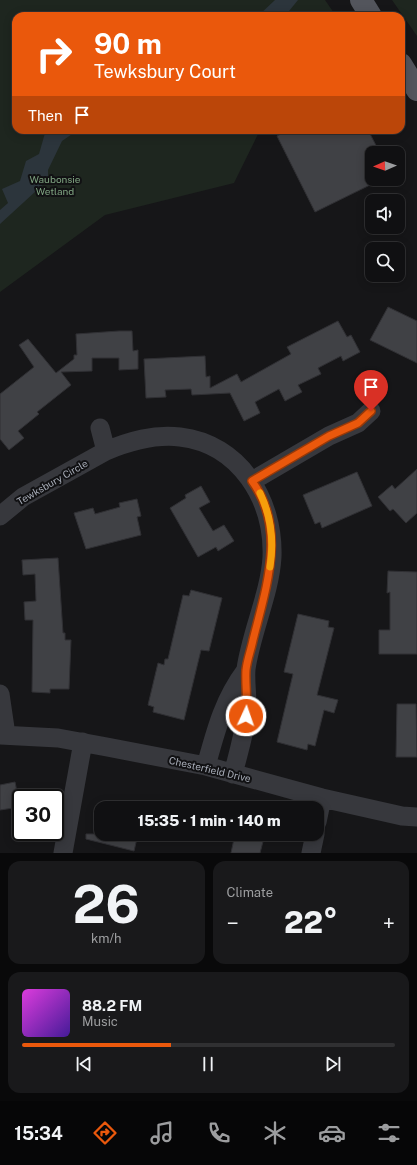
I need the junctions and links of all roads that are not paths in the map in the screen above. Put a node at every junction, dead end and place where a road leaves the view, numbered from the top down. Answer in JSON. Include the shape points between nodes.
{"nodes":[{"id":1,"x":405,"y":70,"type":"edge"},
{"id":2,"x":417,"y":90,"type":"edge"},
{"id":3,"x":371,"y":411,"type":"dead end"},
{"id":4,"x":100,"y":428,"type":"dead end"},
{"id":5,"x":106,"y":451,"type":"junction"},
{"id":6,"x":252,"y":481,"type":"junction"},
{"id":7,"x":0,"y":516,"type":"edge"},
{"id":8,"x":246,"y":670,"type":"junction"},
{"id":9,"x":0,"y":694,"type":"edge"},
{"id":10,"x":3,"y":735,"type":"edge"},
{"id":11,"x":83,"y":742,"type":"junction"},
{"id":12,"x":206,"y":766,"type":"junction"},
{"id":13,"x":234,"y":774,"type":"junction"},
{"id":14,"x":322,"y":798,"type":"junction"},
{"id":15,"x":321,"y":801,"type":"edge"},
{"id":16,"x":417,"y":817,"type":"edge"},
{"id":17,"x":314,"y":841,"type":"edge"},
{"id":18,"x":63,"y":853,"type":"edge"},
{"id":19,"x":311,"y":853,"type":"edge"}],
"edges":[{"from":1,"to":2,"type":"main road"},
{"from":3,"to":6,"type":"street","via":[[358,423],[329,436]]},
{"from":4,"to":5,"type":"street"},
{"from":5,"to":6,"type":"street","name":"Tewksbury Circle","via":[[143,439],[188,438],[216,449],[236,464]]},
{"from":5,"to":7,"type":"street","name":"Tewksbury Circle","via":[[23,497]]},
{"from":6,"to":8,"type":"street","name":"Tewksbury Circle","via":[[268,512],[272,550]]},
{"from":8,"to":12,"type":"street","name":"Tewksbury Circle","via":[[233,687],[224,706]]},
{"from":8,"to":13,"type":"street","name":"Tewksbury Circle","via":[[247,706]]},
{"from":9,"to":10,"type":"street"},
{"from":10,"to":11,"type":"street","name":"Chesterfield Drive"},
{"from":11,"to":12,"type":"street","name":"Chesterfield Drive"},
{"from":11,"to":18,"type":"street"},
{"from":12,"to":13,"type":"street","name":"Chesterfield Drive"},
{"from":13,"to":14,"type":"street","name":"Chesterfield Drive"},
{"from":14,"to":15,"type":"street"},
{"from":14,"to":16,"type":"street","name":"Chesterfield Drive"},
{"from":17,"to":19,"type":"street"}]}
